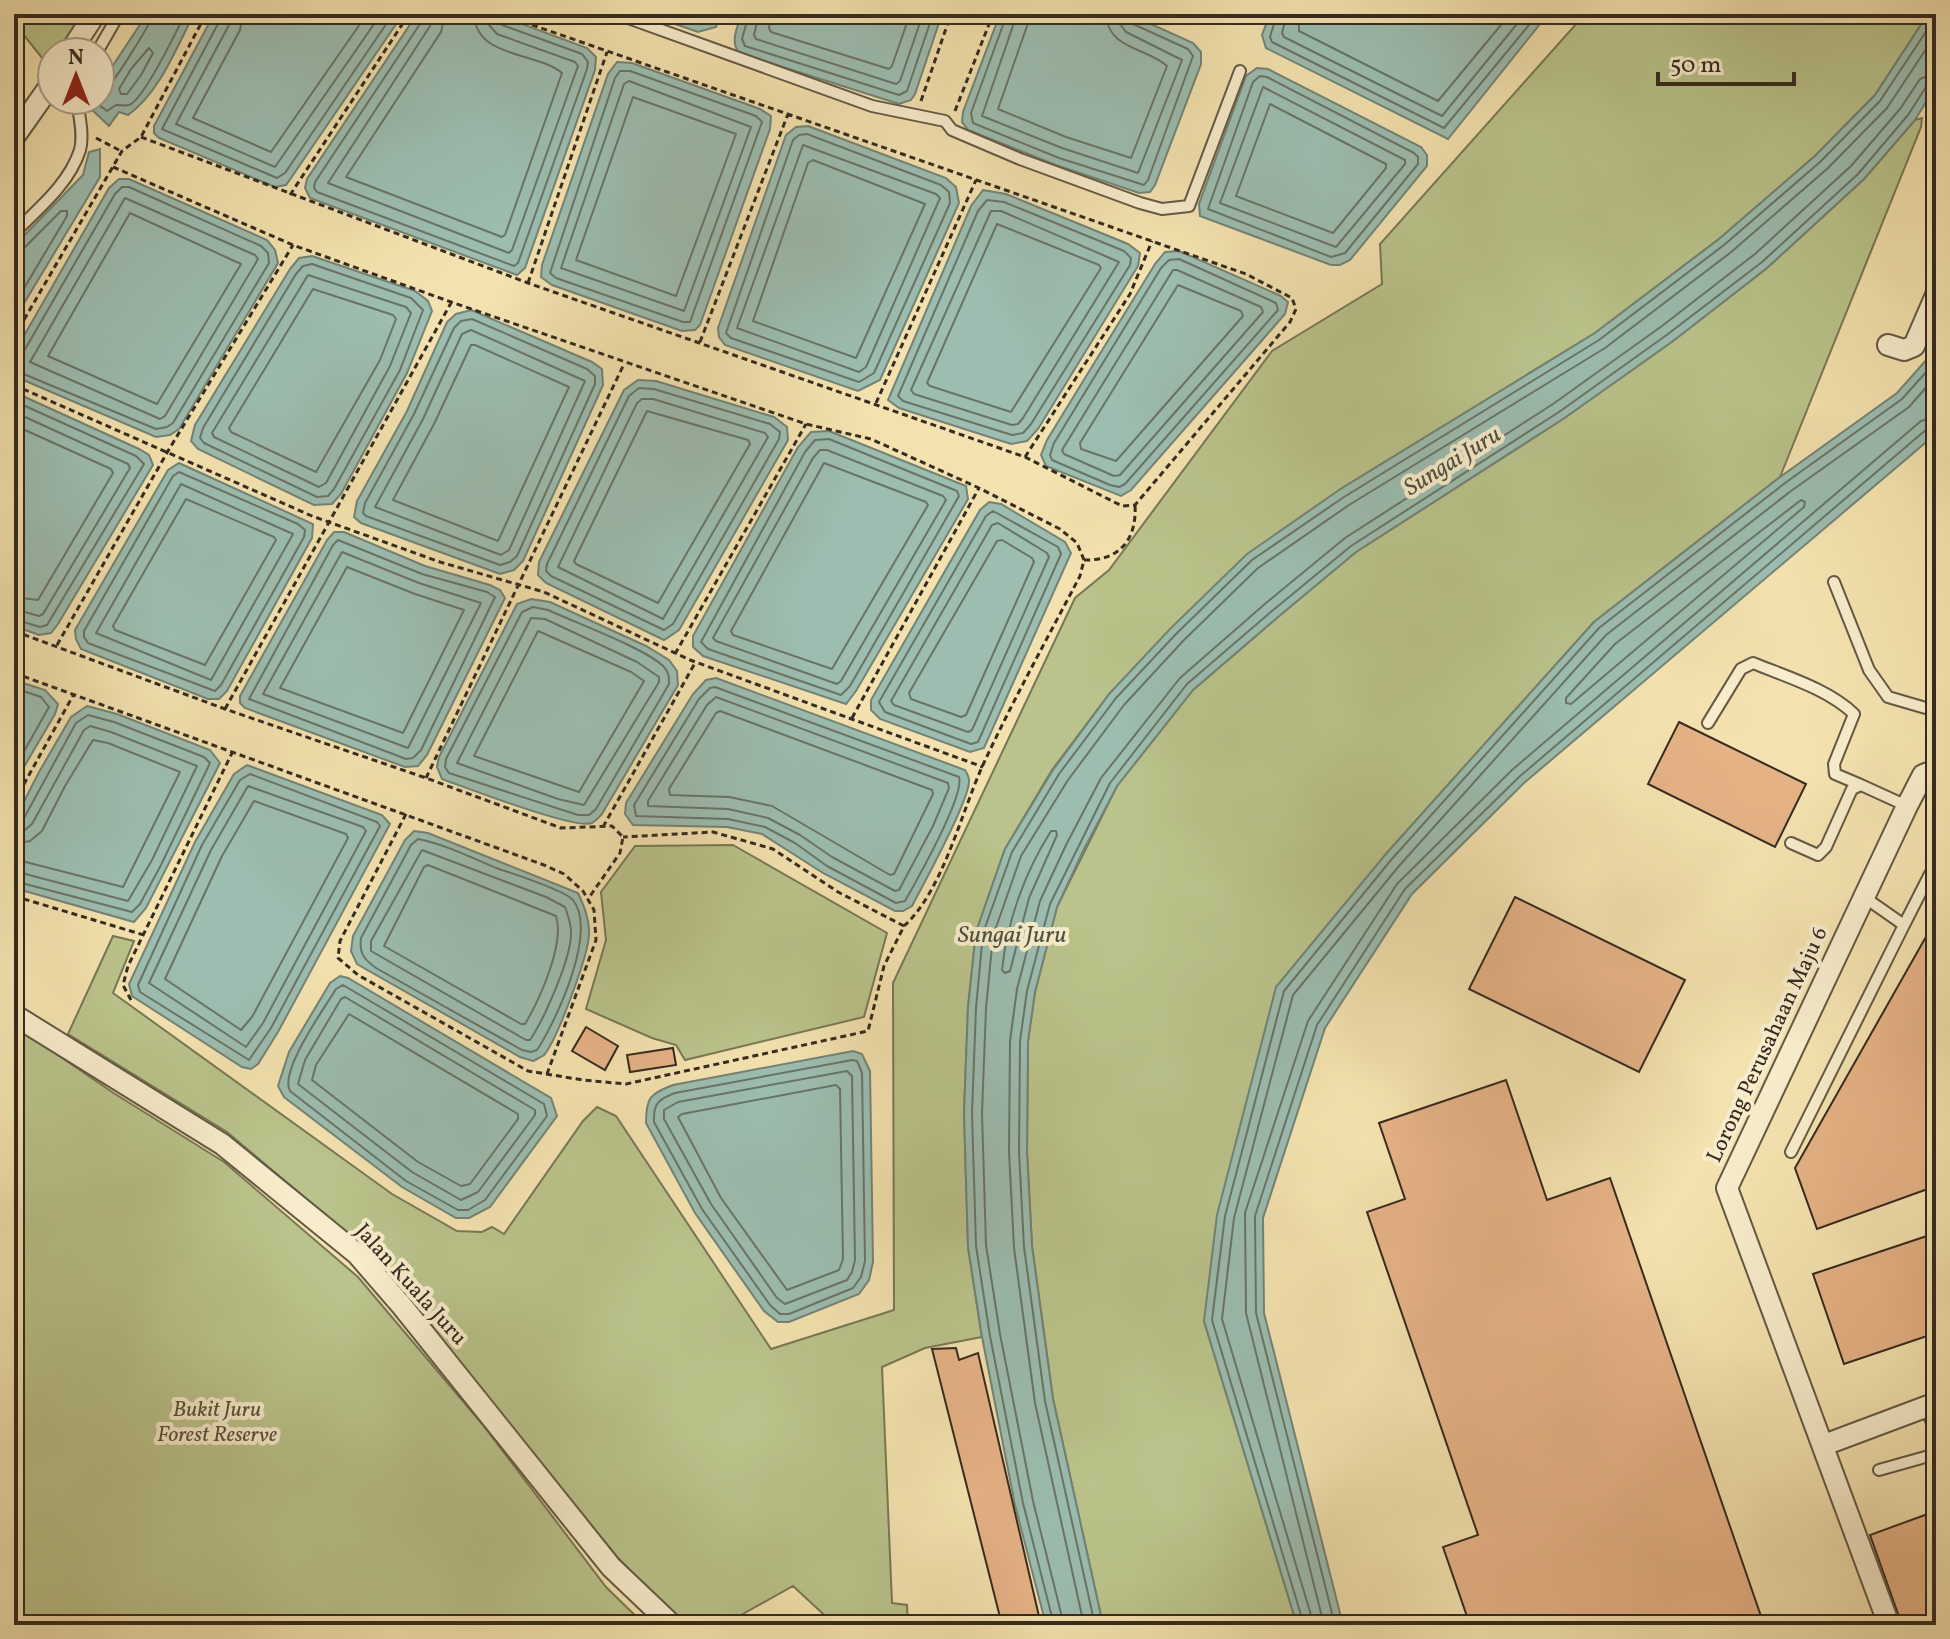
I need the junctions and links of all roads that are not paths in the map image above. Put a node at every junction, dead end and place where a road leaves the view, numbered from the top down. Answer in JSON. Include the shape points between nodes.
{"nodes":[{"id":1,"x":95,"y":14,"type":"edge"},
{"id":2,"x":119,"y":14,"type":"edge"},
{"id":3,"x":617,"y":14,"type":"edge"},
{"id":4,"x":81,"y":36,"type":"edge"},
{"id":5,"x":106,"y":36,"type":"edge"},
{"id":6,"x":1240,"y":71,"type":"dead end"},
{"id":7,"x":36,"y":106,"type":"edge"},
{"id":8,"x":78,"y":116,"type":"edge"},
{"id":9,"x":14,"y":137,"type":"edge"},
{"id":10,"x":14,"y":233,"type":"edge"},
{"id":11,"x":1936,"y":295,"type":"edge"},
{"id":12,"x":1888,"y":345,"type":"dead end"},
{"id":13,"x":1834,"y":582,"type":"dead end"},
{"id":14,"x":1936,"y":711,"type":"edge"},
{"id":15,"x":1708,"y":723,"type":"dead end"},
{"id":16,"x":1936,"y":770,"type":"edge"},
{"id":17,"x":1861,"y":785,"type":"junction"},
{"id":18,"x":1907,"y":806,"type":"junction"},
{"id":19,"x":1791,"y":843,"type":"dead end"},
{"id":20,"x":1930,"y":874,"type":"dead end"},
{"id":21,"x":1864,"y":897,"type":"junction"},
{"id":22,"x":1904,"y":925,"type":"junction"},
{"id":23,"x":14,"y":1015,"type":"edge"},
{"id":24,"x":1791,"y":1152,"type":"dead end"},
{"id":25,"x":1931,"y":1405,"type":"edge"},
{"id":26,"x":1936,"y":1431,"type":"edge"},
{"id":27,"x":1824,"y":1445,"type":"junction"},
{"id":28,"x":1936,"y":1454,"type":"edge"},
{"id":29,"x":1879,"y":1470,"type":"dead end"},
{"id":30,"x":672,"y":1625,"type":"edge"},
{"id":31,"x":1889,"y":1625,"type":"edge"}],
"edges":[{"from":1,"to":4,"type":"street"},
{"from":2,"to":5,"type":"lane"},
{"from":3,"to":6,"type":"lane","via":[[872,106],[945,121],[952,130],[1020,159],[1162,209],[1189,206]]},
{"from":7,"to":9,"type":"street"},
{"from":8,"to":10,"type":"lane","via":[[80,148],[63,183]]},
{"from":11,"to":12,"type":"street","via":[[1914,346],[1904,350]]},
{"from":13,"to":14,"type":"lane","via":[[1869,670],[1888,697]]},
{"from":15,"to":17,"type":"lane","via":[[1741,669],[1753,663],[1842,703],[1854,714],[1834,764],[1835,774]]},
{"from":16,"to":18,"type":"street","name":"Lorong Perusahaan Maju 6","via":[[1923,775]]},
{"from":17,"to":18,"type":"lane"},
{"from":17,"to":19,"type":"lane","via":[[1852,789],[1818,855]]},
{"from":18,"to":21,"type":"street","name":"Lorong Perusahaan Maju 6"},
{"from":20,"to":22,"type":"lane"},
{"from":21,"to":22,"type":"lane"},
{"from":21,"to":27,"type":"street","name":"Lorong Perusahaan Maju 6","via":[[1727,1188]]},
{"from":22,"to":24,"type":"lane"},
{"from":23,"to":30,"type":"street","name":"Jalan Kuala Juru","via":[[222,1144],[357,1254],[611,1567]]},
{"from":25,"to":26,"type":"lane"},
{"from":25,"to":27,"type":"street"},
{"from":27,"to":31,"type":"street","name":"Lorong Perusahaan Maju 6"},
{"from":28,"to":29,"type":"lane"}]}
